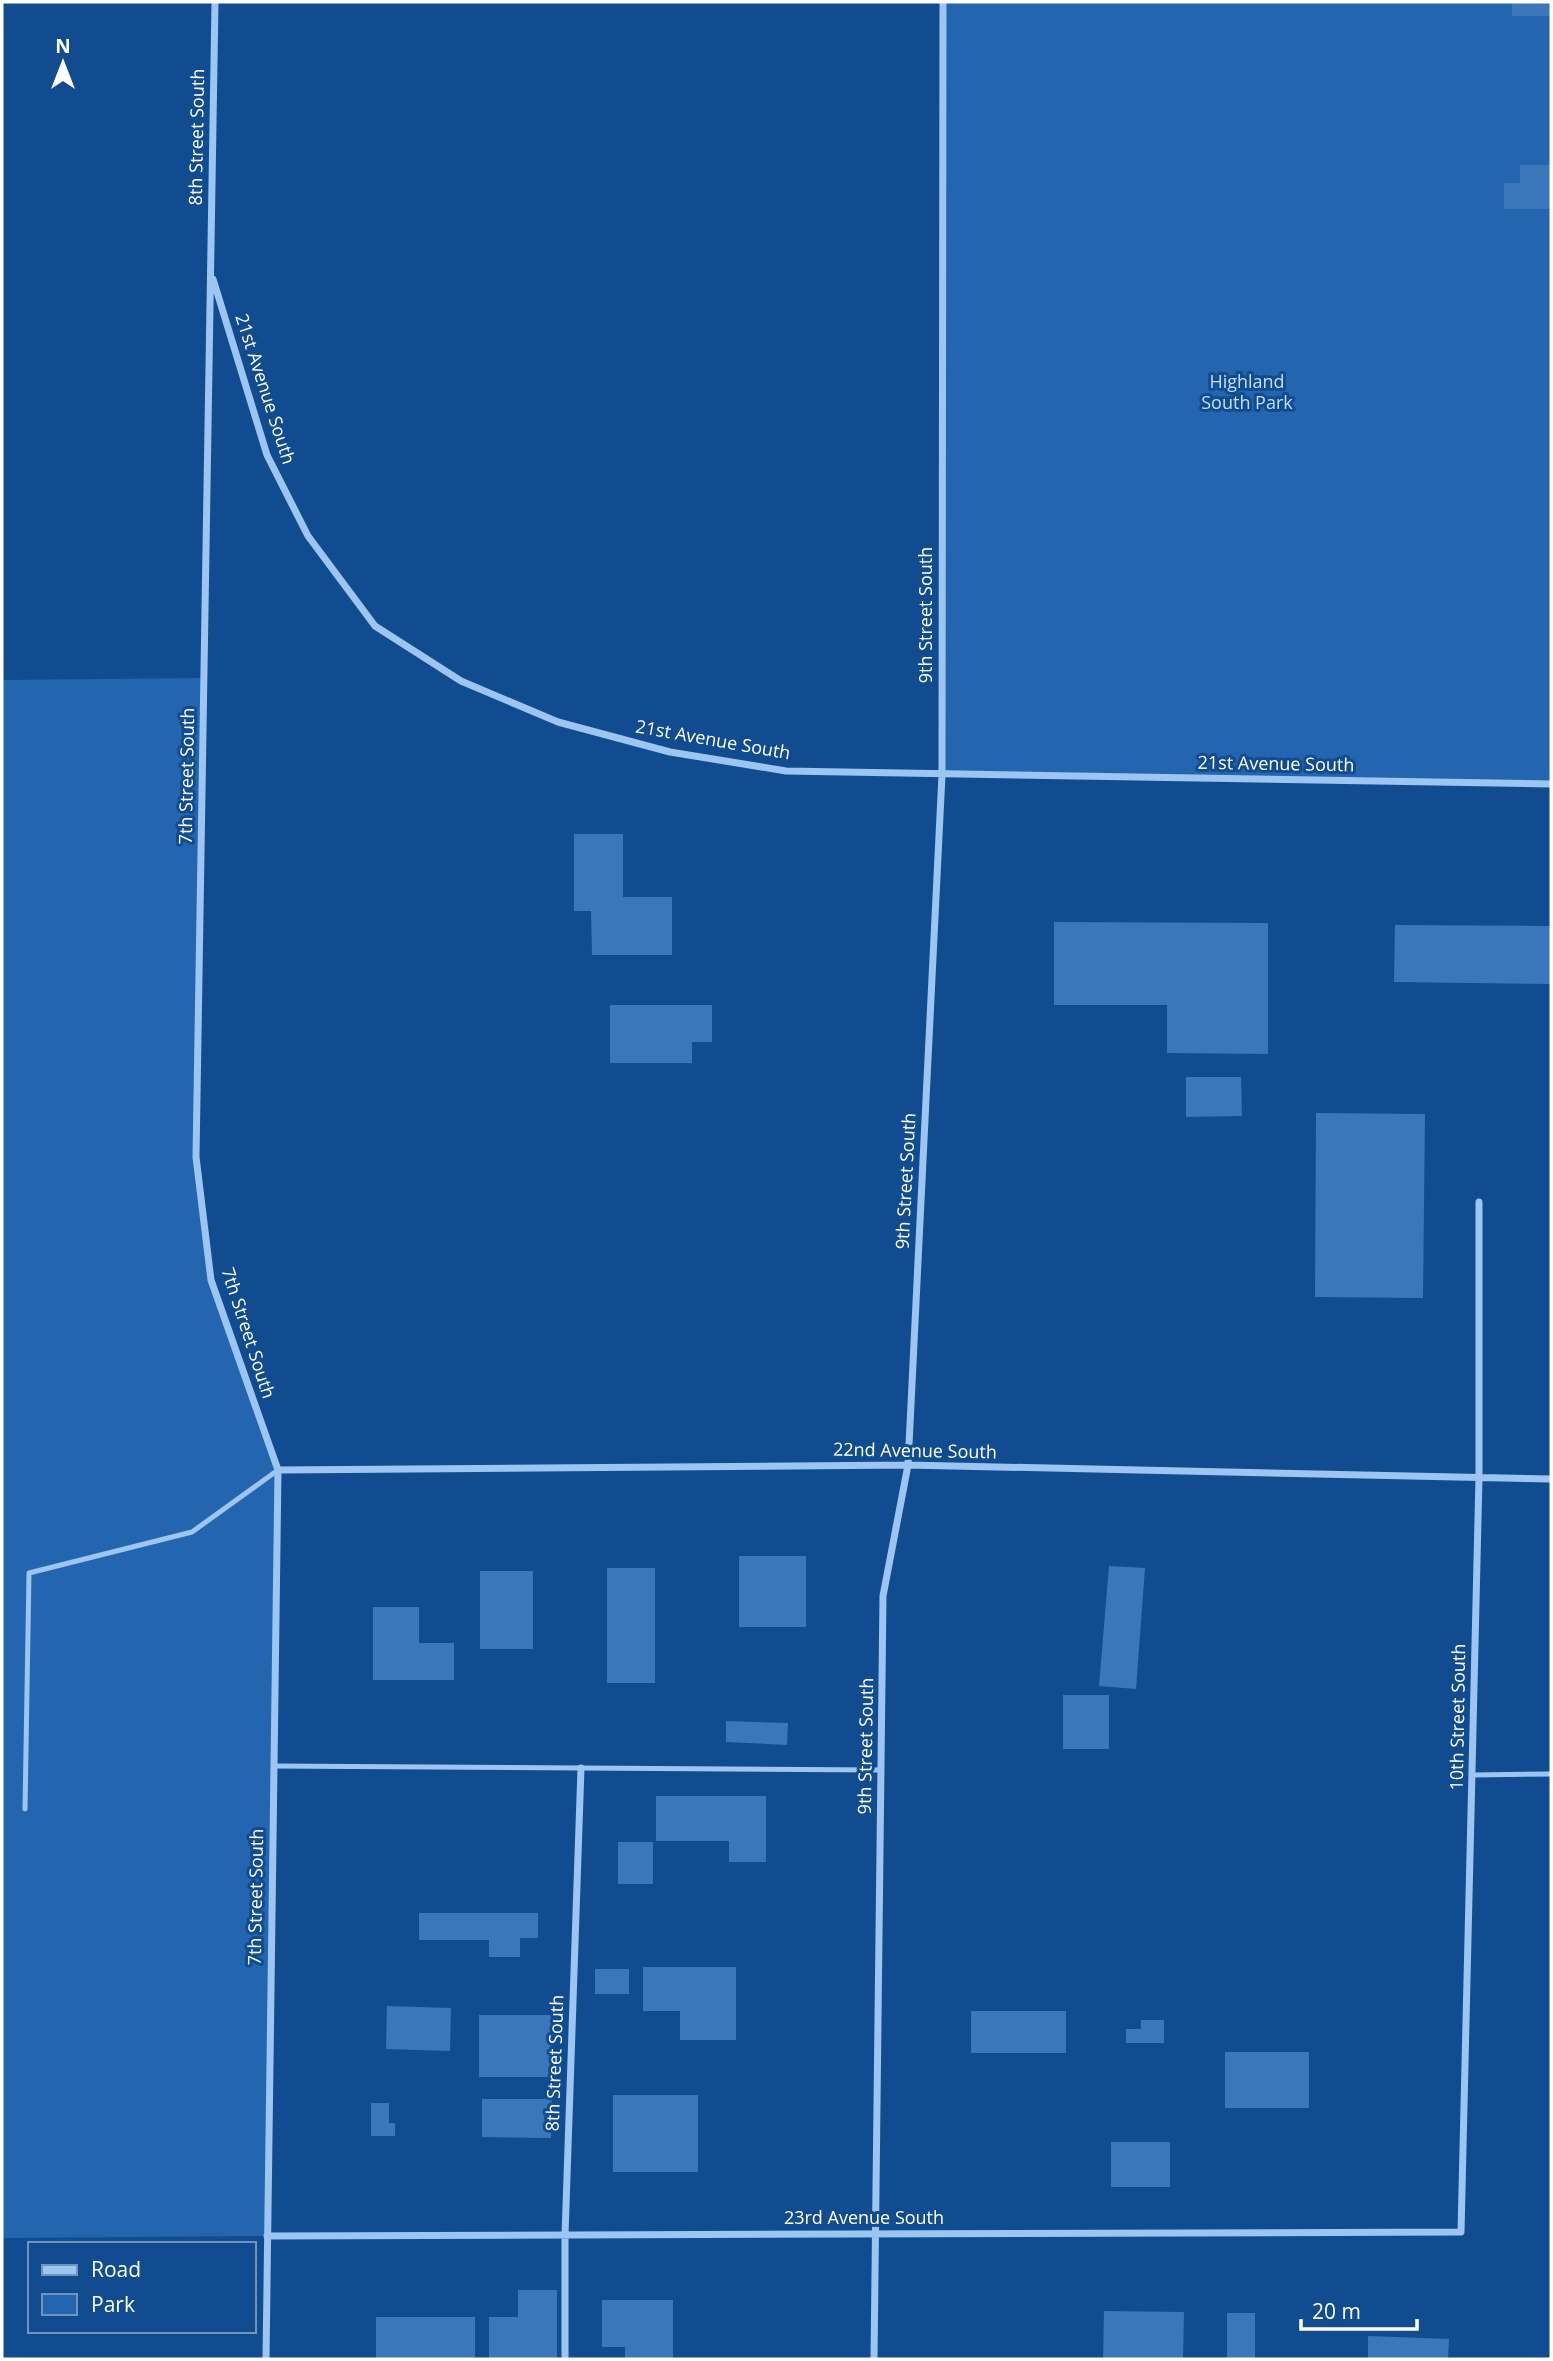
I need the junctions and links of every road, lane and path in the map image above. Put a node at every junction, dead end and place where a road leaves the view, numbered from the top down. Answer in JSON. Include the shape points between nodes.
{"nodes":[{"id":1,"x":215,"y":2,"type":"edge"},
{"id":2,"x":943,"y":2,"type":"edge"},
{"id":3,"x":211,"y":272,"type":"junction"},
{"id":4,"x":942,"y":775,"type":"junction"},
{"id":5,"x":1551,"y":784,"type":"edge"},
{"id":6,"x":1479,"y":1202,"type":"dead end"},
{"id":7,"x":908,"y":1465,"type":"junction"},
{"id":8,"x":278,"y":1470,"type":"junction"},
{"id":9,"x":1479,"y":1477,"type":"junction"},
{"id":10,"x":1551,"y":1479,"type":"edge"},
{"id":11,"x":274,"y":1766,"type":"junction"},
{"id":12,"x":581,"y":1768,"type":"junction"},
{"id":13,"x":881,"y":1770,"type":"junction"},
{"id":14,"x":1551,"y":1774,"type":"edge"},
{"id":15,"x":1472,"y":1775,"type":"junction"},
{"id":16,"x":25,"y":1810,"type":"dead end"},
{"id":17,"x":1461,"y":2232,"type":"joint"},
{"id":18,"x":875,"y":2234,"type":"junction"},
{"id":19,"x":565,"y":2235,"type":"junction"},
{"id":20,"x":267,"y":2236,"type":"junction"},
{"id":21,"x":266,"y":2359,"type":"edge"},
{"id":22,"x":565,"y":2359,"type":"edge"},
{"id":23,"x":874,"y":2359,"type":"edge"}],
"edges":[{"from":1,"to":3,"type":"street","name":"8th Street South"},
{"from":2,"to":4,"type":"street","name":"9th Street South"},
{"from":3,"to":4,"type":"street","name":"21st Avenue South","via":[[267,455],[308,536],[375,626],[461,681],[558,722],[670,752],[786,771]]},
{"from":3,"to":8,"type":"street","name":"7th Street South","via":[[196,1157],[211,1280]]},
{"from":4,"to":5,"type":"street","name":"21st Avenue South"},
{"from":4,"to":7,"type":"street","name":"9th Street South"},
{"from":6,"to":9,"type":"street","name":"10th Street South"},
{"from":7,"to":8,"type":"street","name":"22nd Avenue South"},
{"from":7,"to":9,"type":"street","name":"22nd Avenue South"},
{"from":7,"to":13,"type":"street","name":"9th Street South","via":[[883,1596]]},
{"from":8,"to":11,"type":"street","name":"7th Street South"},
{"from":8,"to":16,"type":"lane","via":[[192,1532],[29,1573]]},
{"from":9,"to":10,"type":"street","name":"22nd Avenue South"},
{"from":9,"to":15,"type":"street","name":"10th Street South"},
{"from":11,"to":12,"type":"lane"},
{"from":11,"to":20,"type":"street","name":"7th Street South"},
{"from":12,"to":13,"type":"lane"},
{"from":12,"to":19,"type":"street","name":"8th Street South"},
{"from":13,"to":18,"type":"street","name":"9th Street South"},
{"from":14,"to":15,"type":"lane"},
{"from":15,"to":17,"type":"street","name":"10th Street South"},
{"from":17,"to":18,"type":"street","name":"23rd Avenue South"},
{"from":18,"to":19,"type":"street","name":"23rd Avenue South"},
{"from":18,"to":23,"type":"street","name":"9th Street South"},
{"from":19,"to":20,"type":"street","name":"23rd Avenue South"},
{"from":19,"to":22,"type":"street","name":"8th Street South"},
{"from":20,"to":21,"type":"street","name":"7th Street South"}]}
